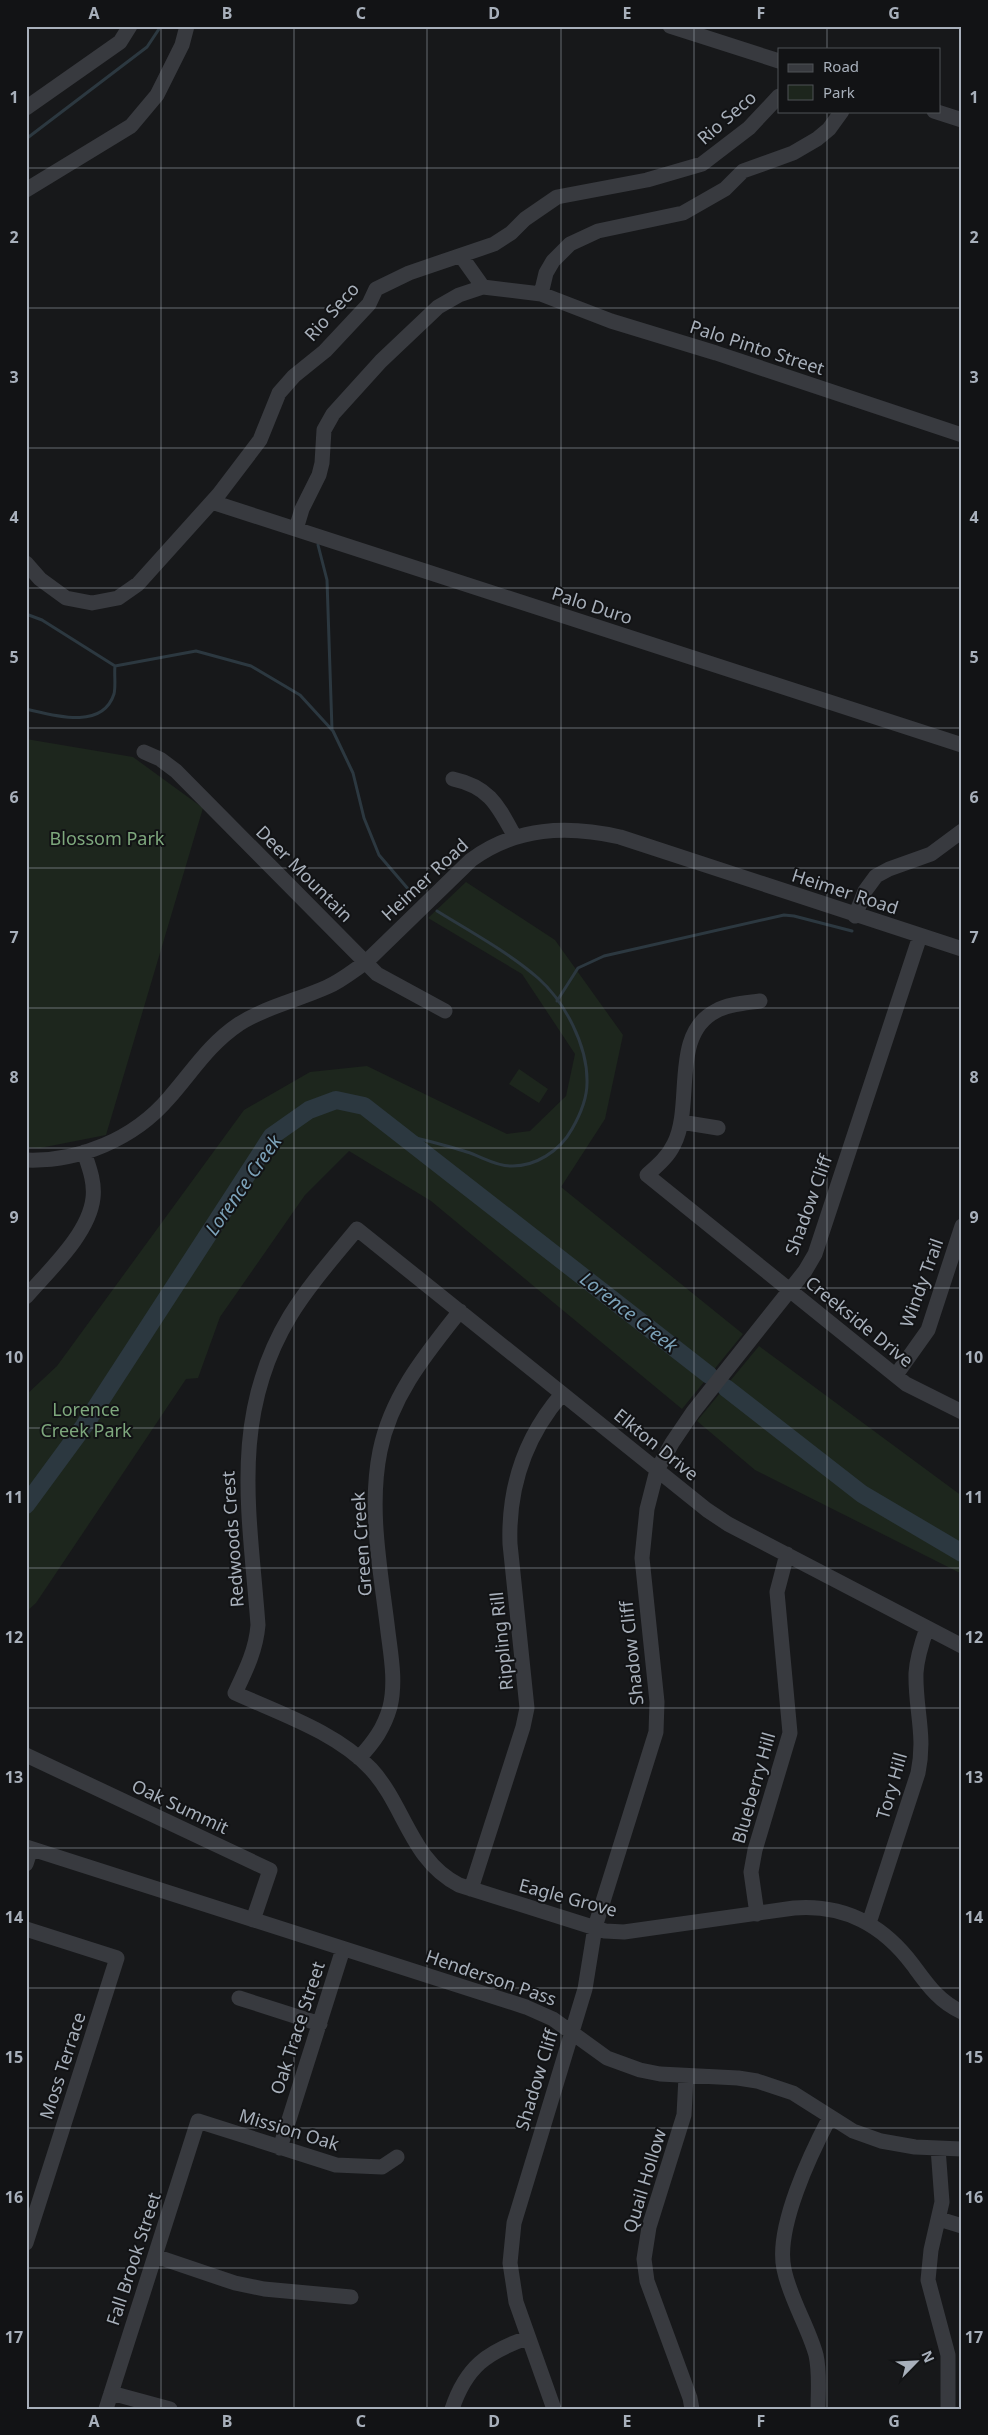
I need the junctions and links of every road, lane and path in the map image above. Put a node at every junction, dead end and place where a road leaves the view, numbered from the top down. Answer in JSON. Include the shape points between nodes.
{"nodes":[{"id":1,"x":130,"y":26,"type":"edge"},
{"id":2,"x":187,"y":26,"type":"edge"},
{"id":3,"x":670,"y":26,"type":"edge"},
{"id":4,"x":778,"y":61,"type":"edge"},
{"id":5,"x":778,"y":97,"type":"edge"},
{"id":6,"x":26,"y":108,"type":"edge"},
{"id":7,"x":841,"y":112,"type":"edge"},
{"id":8,"x":937,"y":112,"type":"edge"},
{"id":9,"x":962,"y":120,"type":"edge"},
{"id":10,"x":26,"y":190,"type":"edge"},
{"id":11,"x":461,"y":256,"type":"junction"},
{"id":12,"x":483,"y":287,"type":"junction"},
{"id":13,"x":541,"y":294,"type":"junction"},
{"id":14,"x":962,"y":436,"type":"edge"},
{"id":15,"x":212,"y":502,"type":"junction"},
{"id":16,"x":296,"y":529,"type":"junction"},
{"id":17,"x":26,"y":563,"type":"edge"},
{"id":18,"x":962,"y":745,"type":"edge"},
{"id":19,"x":144,"y":752,"type":"dead end"},
{"id":20,"x":453,"y":779,"type":"dead end"},
{"id":21,"x":962,"y":831,"type":"edge"},
{"id":22,"x":515,"y":837,"type":"junction"},
{"id":23,"x":855,"y":916,"type":"junction"},
{"id":24,"x":920,"y":936,"type":"junction"},
{"id":25,"x":962,"y":949,"type":"edge"},
{"id":26,"x":366,"y":962,"type":"junction"},
{"id":27,"x":760,"y":1001,"type":"dead end"},
{"id":28,"x":445,"y":1011,"type":"dead end"},
{"id":29,"x":681,"y":1122,"type":"junction"},
{"id":30,"x":718,"y":1128,"type":"dead end"},
{"id":31,"x":84,"y":1152,"type":"junction"},
{"id":32,"x":26,"y":1160,"type":"edge"},
{"id":33,"x":962,"y":1226,"type":"edge"},
{"id":34,"x":357,"y":1229,"type":"joint"},
{"id":35,"x":790,"y":1290,"type":"junction"},
{"id":36,"x":26,"y":1296,"type":"edge"},
{"id":37,"x":460,"y":1312,"type":"junction"},
{"id":38,"x":896,"y":1375,"type":"junction"},
{"id":39,"x":562,"y":1394,"type":"junction"},
{"id":40,"x":962,"y":1412,"type":"edge"},
{"id":41,"x":658,"y":1470,"type":"junction"},
{"id":42,"x":787,"y":1554,"type":"junction"},
{"id":43,"x":927,"y":1628,"type":"junction"},
{"id":44,"x":962,"y":1646,"type":"edge"},
{"id":45,"x":235,"y":1693,"type":"joint"},
{"id":46,"x":26,"y":1755,"type":"edge"},
{"id":47,"x":359,"y":1758,"type":"junction"},
{"id":48,"x":29,"y":1848,"type":"edge"},
{"id":49,"x":26,"y":1864,"type":"edge"},
{"id":50,"x":471,"y":1889,"type":"junction"},
{"id":51,"x":757,"y":1914,"type":"junction"},
{"id":52,"x":253,"y":1920,"type":"junction"},
{"id":53,"x":869,"y":1923,"type":"junction"},
{"id":54,"x":595,"y":1927,"type":"junction"},
{"id":55,"x":26,"y":1929,"type":"edge"},
{"id":56,"x":343,"y":1949,"type":"junction"},
{"id":57,"x":239,"y":1998,"type":"dead end"},
{"id":58,"x":962,"y":2012,"type":"edge"},
{"id":59,"x":320,"y":2024,"type":"junction"},
{"id":60,"x":572,"y":2034,"type":"junction"},
{"id":61,"x":686,"y":2077,"type":"junction"},
{"id":62,"x":830,"y":2117,"type":"junction"},
{"id":63,"x":198,"y":2121,"type":"joint"},
{"id":64,"x":280,"y":2148,"type":"junction"},
{"id":65,"x":938,"y":2148,"type":"junction"},
{"id":66,"x":962,"y":2149,"type":"edge"},
{"id":67,"x":397,"y":2157,"type":"dead end"},
{"id":68,"x":939,"y":2219,"type":"junction"},
{"id":69,"x":962,"y":2226,"type":"edge"},
{"id":70,"x":26,"y":2243,"type":"edge"},
{"id":71,"x":155,"y":2256,"type":"junction"},
{"id":72,"x":351,"y":2297,"type":"dead end"},
{"id":73,"x":527,"y":2338,"type":"junction"},
{"id":74,"x":111,"y":2393,"type":"junction"},
{"id":75,"x":106,"y":2409,"type":"edge"},
{"id":76,"x":170,"y":2409,"type":"edge"},
{"id":77,"x":452,"y":2409,"type":"edge"},
{"id":78,"x":554,"y":2409,"type":"edge"},
{"id":79,"x":692,"y":2409,"type":"edge"},
{"id":80,"x":818,"y":2409,"type":"edge"},
{"id":81,"x":948,"y":2409,"type":"edge"}],
"edges":[{"from":1,"to":6,"type":"street","via":[[120,42]]},
{"from":2,"to":10,"type":"street","via":[[182,46],[157,95],[131,126]]},
{"from":3,"to":4,"type":"street"},
{"from":5,"to":11,"type":"street","name":"Rio Seco","via":[[749,128],[702,164],[647,180],[557,197],[494,244]]},
{"from":7,"to":13,"type":"street","via":[[817,139],[793,153],[744,171],[725,189],[683,214],[598,232],[570,244],[546,273]]},
{"from":8,"to":9,"type":"street"},
{"from":11,"to":12,"type":"street"},
{"from":11,"to":15,"type":"street","name":"Rio Seco","via":[[409,273],[376,289],[369,304],[280,393],[260,440]]},
{"from":12,"to":13,"type":"street"},
{"from":12,"to":16,"type":"street","via":[[451,298],[431,314],[381,361],[333,414],[324,430],[319,475]]},
{"from":13,"to":14,"type":"street","name":"Palo Pinto Street","via":[[611,321]]},
{"from":15,"to":16,"type":"street","name":"Palo Duro"},
{"from":15,"to":17,"type":"street","name":"Rio Seco","via":[[132,590],[110,601],[92,603],[66,598],[40,580]]},
{"from":16,"to":18,"type":"street","name":"Palo Duro"},
{"from":19,"to":26,"type":"street","name":"Deer Mountain","via":[[176,771]]},
{"from":20,"to":22,"type":"street","via":[[479,787],[491,798]]},
{"from":21,"to":23,"type":"street","via":[[931,854],[876,876],[865,891]]},
{"from":22,"to":23,"type":"street","name":"Heimer Road","via":[[559,829],[595,832]]},
{"from":22,"to":26,"type":"street","name":"Heimer Road","via":[[485,850],[465,865]]},
{"from":23,"to":24,"type":"street","name":"Heimer Road"},
{"from":24,"to":25,"type":"street","name":"Heimer Road"},
{"from":24,"to":35,"type":"street","name":"Shadow Cliff","via":[[818,1245],[805,1271]]},
{"from":26,"to":28,"type":"street","name":"Deer Mountain","via":[[377,974]]},
{"from":26,"to":31,"type":"street","name":"Heimer Road","via":[[330,986],[255,1015],[225,1034],[204,1054],[159,1109],[133,1130]]},
{"from":27,"to":29,"type":"street","via":[[716,1010],[698,1026],[689,1047]]},
{"from":29,"to":30,"type":"street"},
{"from":29,"to":35,"type":"street","name":"Creekside Drive","via":[[675,1143],[647,1175]]},
{"from":31,"to":32,"type":"street","name":"Heimer Road","via":[[45,1160]]},
{"from":31,"to":36,"type":"street","via":[[92,1175],[93,1198],[88,1216],[80,1233]]},
{"from":33,"to":38,"type":"street","name":"Windy Trail","via":[[928,1330]]},
{"from":34,"to":37,"type":"street","name":"Elkton Drive"},
{"from":34,"to":45,"type":"street","name":"Redwoods Crest","via":[[316,1278],[290,1317],[268,1363],[256,1402],[247,1458],[247,1484],[257,1641]]},
{"from":35,"to":38,"type":"street","name":"Creekside Drive"},
{"from":35,"to":41,"type":"street","name":"Shadow Cliff","via":[[693,1412]]},
{"from":37,"to":39,"type":"street","name":"Elkton Drive"},
{"from":37,"to":47,"type":"street","name":"Green Creek","via":[[407,1382],[380,1449],[376,1473],[376,1521],[393,1686],[378,1738]]},
{"from":38,"to":40,"type":"street","name":"Creekside Drive","via":[[906,1384]]},
{"from":39,"to":41,"type":"street","name":"Elkton Drive"},
{"from":39,"to":50,"type":"street","name":"Rippling Rill","via":[[544,1416],[527,1447],[514,1485],[510,1544],[527,1708]]},
{"from":41,"to":42,"type":"street","name":"Elkton Drive","via":[[728,1524]]},
{"from":41,"to":54,"type":"street","name":"Shadow Cliff","via":[[647,1509],[642,1558],[657,1702],[656,1732]]},
{"from":42,"to":43,"type":"street","name":"Elkton Drive"},
{"from":42,"to":51,"type":"street","name":"Blueberry Hill","via":[[779,1579],[777,1600],[790,1733],[755,1850],[751,1872]]},
{"from":43,"to":44,"type":"street","name":"Elkton Drive"},
{"from":43,"to":53,"type":"street","name":"Tory Hill","via":[[919,1650],[916,1673],[922,1754]]},
{"from":45,"to":47,"type":"street","name":"Eagle Grove","via":[[331,1739]]},
{"from":46,"to":52,"type":"street","name":"Oak Summit","via":[[270,1870]]},
{"from":47,"to":50,"type":"street","name":"Eagle Grove","via":[[391,1795],[426,1860],[449,1880]]},
{"from":48,"to":49,"type":"street"},
{"from":48,"to":52,"type":"street","name":"Henderson Pass"},
{"from":50,"to":54,"type":"street","name":"Eagle Grove"},
{"from":51,"to":53,"type":"street","name":"Eagle Grove","via":[[820,1907],[844,1912]]},
{"from":51,"to":54,"type":"street","name":"Eagle Grove","via":[[624,1932]]},
{"from":52,"to":56,"type":"street","name":"Henderson Pass"},
{"from":53,"to":58,"type":"street","name":"Eagle Grove","via":[[897,1945],[939,1998]]},
{"from":54,"to":60,"type":"street","name":"Shadow Cliff","via":[[588,1979]]},
{"from":55,"to":70,"type":"street","name":"Moss Terrace","via":[[117,1958]]},
{"from":56,"to":59,"type":"street","name":"Oak Trace Street"},
{"from":56,"to":60,"type":"street","name":"Henderson Pass","via":[[533,2010],[553,2019]]},
{"from":57,"to":59,"type":"street"},
{"from":59,"to":64,"type":"street","name":"Oak Trace Street"},
{"from":60,"to":61,"type":"street","name":"Henderson Pass","via":[[620,2063]]},
{"from":60,"to":73,"type":"street","name":"Shadow Cliff","via":[[514,2222],[512,2282]]},
{"from":61,"to":62,"type":"street","name":"Henderson Pass","via":[[719,2076],[757,2081],[793,2094]]},
{"from":61,"to":79,"type":"street","name":"Quail Hollow","via":[[684,2115],[649,2227],[644,2259],[647,2281]]},
{"from":62,"to":65,"type":"street","name":"Henderson Pass","via":[[881,2141]]},
{"from":62,"to":80,"type":"street","via":[[811,2153],[783,2244],[786,2278],[816,2356]]},
{"from":63,"to":64,"type":"street","name":"Mission Oak"},
{"from":63,"to":71,"type":"street","name":"Fall Brook Street"},
{"from":64,"to":67,"type":"street","name":"Mission Oak","via":[[336,2165],[382,2167]]},
{"from":65,"to":66,"type":"street","name":"Henderson Pass"},
{"from":65,"to":68,"type":"street","via":[[942,2202]]},
{"from":68,"to":69,"type":"street"},
{"from":68,"to":81,"type":"street","via":[[928,2280],[948,2355]]},
{"from":71,"to":72,"type":"street","via":[[235,2283]]},
{"from":71,"to":74,"type":"street","name":"Fall Brook Street"},
{"from":73,"to":77,"type":"street","via":[[502,2347],[479,2363],[466,2377]]},
{"from":73,"to":78,"type":"street","name":"Shadow Cliff"},
{"from":74,"to":75,"type":"street","name":"Fall Brook Street"},
{"from":74,"to":76,"type":"street"}]}
